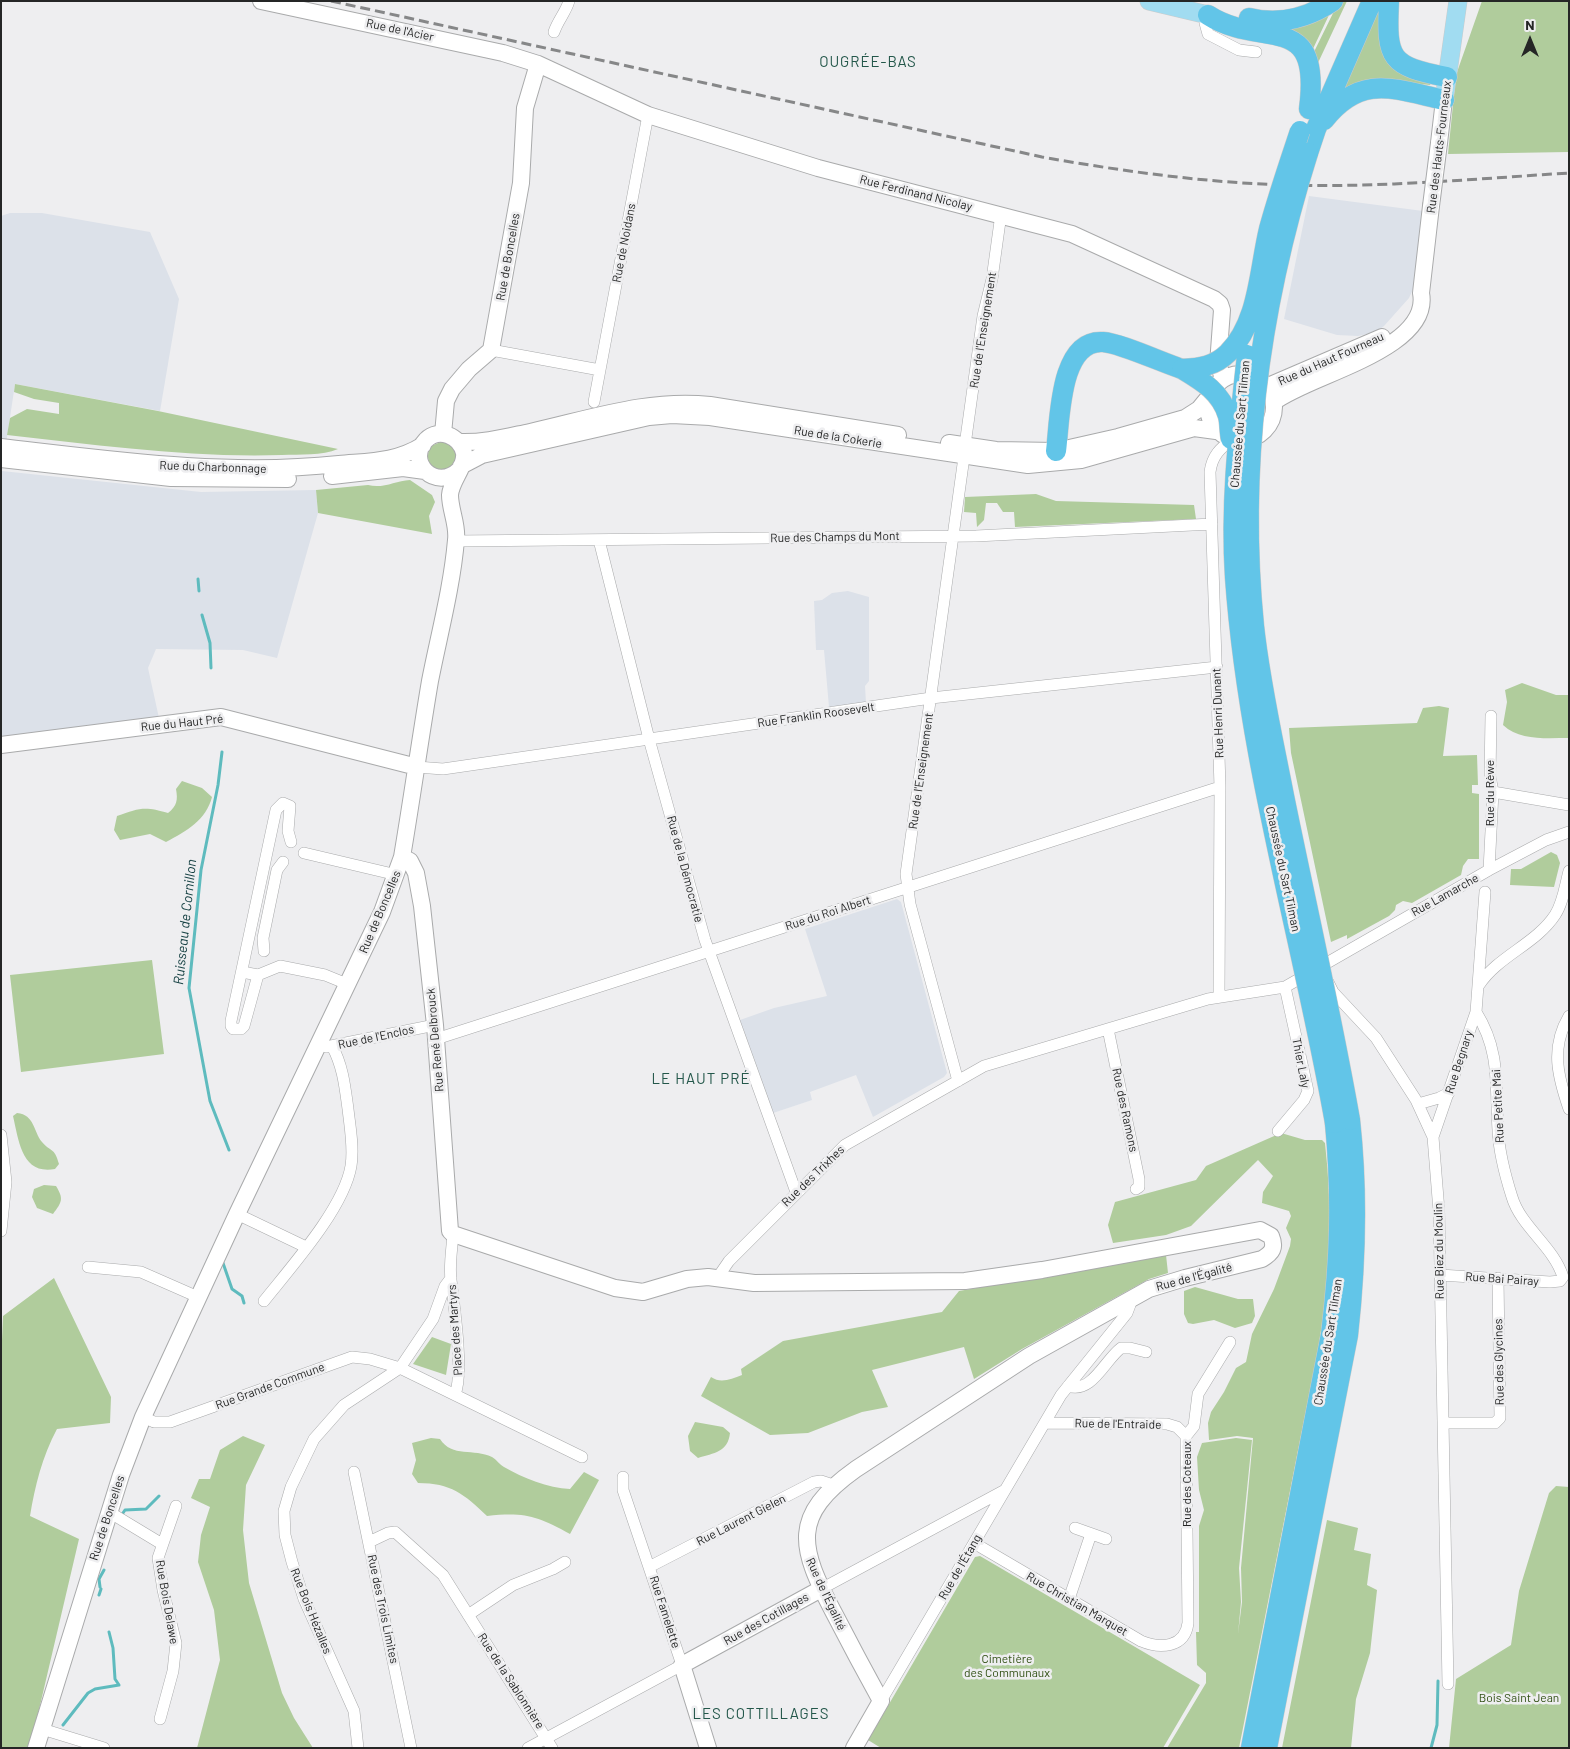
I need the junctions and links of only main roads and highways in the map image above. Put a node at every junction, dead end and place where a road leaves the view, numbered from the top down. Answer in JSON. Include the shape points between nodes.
{"nodes":[{"id":1,"x":261,"y":1,"type":"edge"},
{"id":2,"x":1149,"y":1,"type":"edge"},
{"id":3,"x":1333,"y":1,"type":"edge"},
{"id":4,"x":1359,"y":1,"type":"edge"},
{"id":5,"x":1372,"y":1,"type":"edge"},
{"id":6,"x":1389,"y":1,"type":"edge"},
{"id":7,"x":1458,"y":1,"type":"edge"},
{"id":8,"x":1208,"y":15,"type":"junction"},
{"id":9,"x":538,"y":64,"type":"junction"},
{"id":10,"x":1447,"y":77,"type":"junction"},
{"id":11,"x":1444,"y":100,"type":"junction"},
{"id":12,"x":1309,"y":109,"type":"junction"},
{"id":13,"x":1307,"y":132,"type":"junction"},
{"id":14,"x":1422,"y":293,"type":"junction"},
{"id":15,"x":1250,"y":319,"type":"junction"},
{"id":16,"x":1182,"y":369,"type":"junction"},
{"id":17,"x":1223,"y":378,"type":"junction"},
{"id":18,"x":1268,"y":386,"type":"junction"},
{"id":19,"x":1208,"y":398,"type":"junction"},
{"id":20,"x":1274,"y":402,"type":"junction"},
{"id":21,"x":1216,"y":431,"type":"junction"},
{"id":22,"x":443,"y":434,"type":"junction"},
{"id":23,"x":459,"y":442,"type":"junction"},
{"id":24,"x":423,"y":444,"type":"junction"},
{"id":25,"x":1234,"y":446,"type":"junction"},
{"id":26,"x":1,"y":447,"type":"edge"},
{"id":27,"x":965,"y":451,"type":"junction"},
{"id":28,"x":1056,"y":451,"type":"junction"},
{"id":29,"x":1,"y":459,"type":"edge"},
{"id":30,"x":460,"y":468,"type":"junction"},
{"id":31,"x":430,"y":474,"type":"junction"},
{"id":32,"x":450,"y":496,"type":"junction"},
{"id":33,"x":1,"y":745,"type":"edge"},
{"id":34,"x":416,"y":767,"type":"junction"},
{"id":35,"x":402,"y":857,"type":"junction"},
{"id":36,"x":1343,"y":1122,"type":"junction"},
{"id":37,"x":718,"y":1277,"type":"joint"},
{"id":38,"x":822,"y":1589,"type":"junction"},
{"id":39,"x":682,"y":1665,"type":"joint"},
{"id":40,"x":881,"y":1701,"type":"joint"},
{"id":41,"x":36,"y":1748,"type":"edge"},
{"id":42,"x":708,"y":1748,"type":"edge"},
{"id":43,"x":854,"y":1748,"type":"edge"},
{"id":44,"x":1251,"y":1748,"type":"edge"},
{"id":45,"x":1267,"y":1748,"type":"edge"}],
"edges":[{"from":1,"to":9,"type":"main road","name":"Rue de l'Acier","via":[[475,46]]},
{"from":2,"to":8,"type":"main road"},
{"from":3,"to":8,"type":"highway","via":[[1303,16],[1278,21],[1222,12]]},
{"from":4,"to":12,"type":"highway","name":"Chaussée du Sart Tilman"},
{"from":5,"to":13,"type":"highway","name":"Chaussée du Sart Tilman"},
{"from":6,"to":10,"type":"highway","via":[[1389,34],[1392,51],[1399,63],[1410,69]]},
{"from":7,"to":10,"type":"main road","name":"Rue des Hauts-Fourneaux"},
{"from":8,"to":12,"type":"highway","via":[[1220,23],[1280,36],[1299,46],[1309,60],[1312,73]]},
{"from":9,"to":17,"type":"main road","name":"Rue Ferdinand Nicolay","via":[[648,115],[822,169],[1072,234],[1214,299],[1222,310],[1218,364]]},
{"from":9,"to":22,"type":"main road","name":"Rue de Boncelles","via":[[525,108],[521,183],[491,350],[452,389],[446,401]]},
{"from":10,"to":11,"type":"main road","name":"Rue des Hauts-Fourneaux"},
{"from":11,"to":13,"type":"highway","via":[[1406,90],[1365,89],[1337,105]]},
{"from":11,"to":14,"type":"main road","name":"Rue des Hauts-Fourneaux","bridge":true},
{"from":12,"to":13,"type":"highway","name":"Chaussée du Sart Tilman"},
{"from":13,"to":15,"type":"highway","name":"Chaussée du Sart Tilman","bridge":true,"via":[[1269,230]]},
{"from":13,"to":36,"type":"highway","name":"Chaussée du Sart Tilman","bridge":true,"via":[[1308,153],[1274,281],[1257,379],[1250,450],[1250,571],[1263,691],[1337,1044]]},
{"from":14,"to":18,"type":"main road","name":"Rue du Haut Fourneau","via":[[1403,320],[1384,337]]},
{"from":14,"to":20,"type":"main road","name":"Rue du Haut Fourneau","via":[[1422,311],[1398,339],[1360,361],[1285,393]]},
{"from":15,"to":16,"type":"highway","bridge":true,"via":[[1236,343],[1217,362]]},
{"from":15,"to":25,"type":"highway","name":"Chaussée du Sart Tilman","bridge":true},
{"from":16,"to":25,"type":"highway","bridge":true,"via":[[1218,395],[1227,414]]},
{"from":16,"to":28,"type":"highway","via":[[1103,342],[1078,350],[1066,381]]},
{"from":17,"to":18,"type":"main road","via":[[1232,374],[1250,374]]},
{"from":17,"to":19,"type":"main road","name":"Rue de la Cokerie"},
{"from":18,"to":20,"type":"main road"},
{"from":19,"to":21,"type":"main road","via":[[1208,416]]},
{"from":19,"to":28,"type":"main road","name":"Rue de la Cokerie","via":[[1199,410],[1185,418],[1118,438]]},
{"from":20,"to":25,"type":"main road","via":[[1271,422],[1264,432]]},
{"from":21,"to":25,"type":"main road","name":"Rue de la Cokerie"},
{"from":21,"to":27,"type":"main road","name":"Rue de la Cokerie","via":[[1184,430],[1063,463],[1028,465]]},
{"from":22,"to":23,"type":"main road"},
{"from":22,"to":24,"type":"main road","via":[[431,436]]},
{"from":23,"to":27,"type":"main road","name":"Rue de la Cokerie","via":[[491,441],[638,408],[680,403],[710,405]]},
{"from":23,"to":30,"type":"main road","name":"Rue de Boncelles","via":[[463,451]]},
{"from":24,"to":26,"type":"main road","name":"Rue du Charbonnage","via":[[401,457],[329,466],[268,468],[154,465]]},
{"from":24,"to":31,"type":"main road","via":[[419,457]]},
{"from":25,"to":36,"type":"highway","name":"Chaussée du Sart Tilman","bridge":true,"via":[[1235,575],[1248,695],[1322,1047]]},
{"from":27,"to":28,"type":"main road","name":"Rue de la Cokerie"},
{"from":27,"to":30,"type":"main road","name":"Rue de la Cokerie","via":[[710,416],[672,414],[491,452],[470,460]]},
{"from":29,"to":31,"type":"main road","name":"Rue du Charbonnage","via":[[212,480],[322,477],[403,468]]},
{"from":30,"to":31,"type":"main road","via":[[447,478]]},
{"from":30,"to":32,"type":"main road","name":"Rue de Boncelles"},
{"from":31,"to":32,"type":"main road"},
{"from":32,"to":34,"type":"main road","name":"Rue de Boncelles","via":[[456,541]]},
{"from":33,"to":34,"type":"main road","name":"Rue du Haut Pré","via":[[226,718]]},
{"from":34,"to":35,"type":"main road","name":"Rue de Boncelles"},
{"from":35,"to":37,"type":"main road","name":"Rue René Delbrouck","via":[[413,866],[420,892],[452,1232],[630,1292],[643,1292],[687,1279]]},
{"from":35,"to":41,"type":"main road","name":"Rue de Boncelles","via":[[382,912],[347,984],[324,1047],[237,1214],[143,1417],[109,1512]]},
{"from":36,"to":44,"type":"highway","name":"Chaussée du Sart Tilman","via":[[1339,1272],[1332,1334]]},
{"from":36,"to":45,"type":"highway","name":"Chaussée du Sart Tilman","via":[[1356,1175],[1355,1272],[1348,1335]]},
{"from":37,"to":38,"type":"main road","name":"Rue de l'Égalité","via":[[754,1283],[965,1281],[1260,1230],[1271,1236],[1274,1248],[1262,1259],[1156,1286],[1029,1356],[833,1486],[816,1506],[806,1534],[807,1553]]},
{"from":38,"to":39,"type":"main road","name":"Rue des Cotillages"},
{"from":38,"to":40,"type":"main road","name":"Rue de l'Égalité"},
{"from":39,"to":42,"type":"main road","name":"Rue Famelette"},
{"from":40,"to":43,"type":"main road","name":"Rue de l'Étang"}]}
